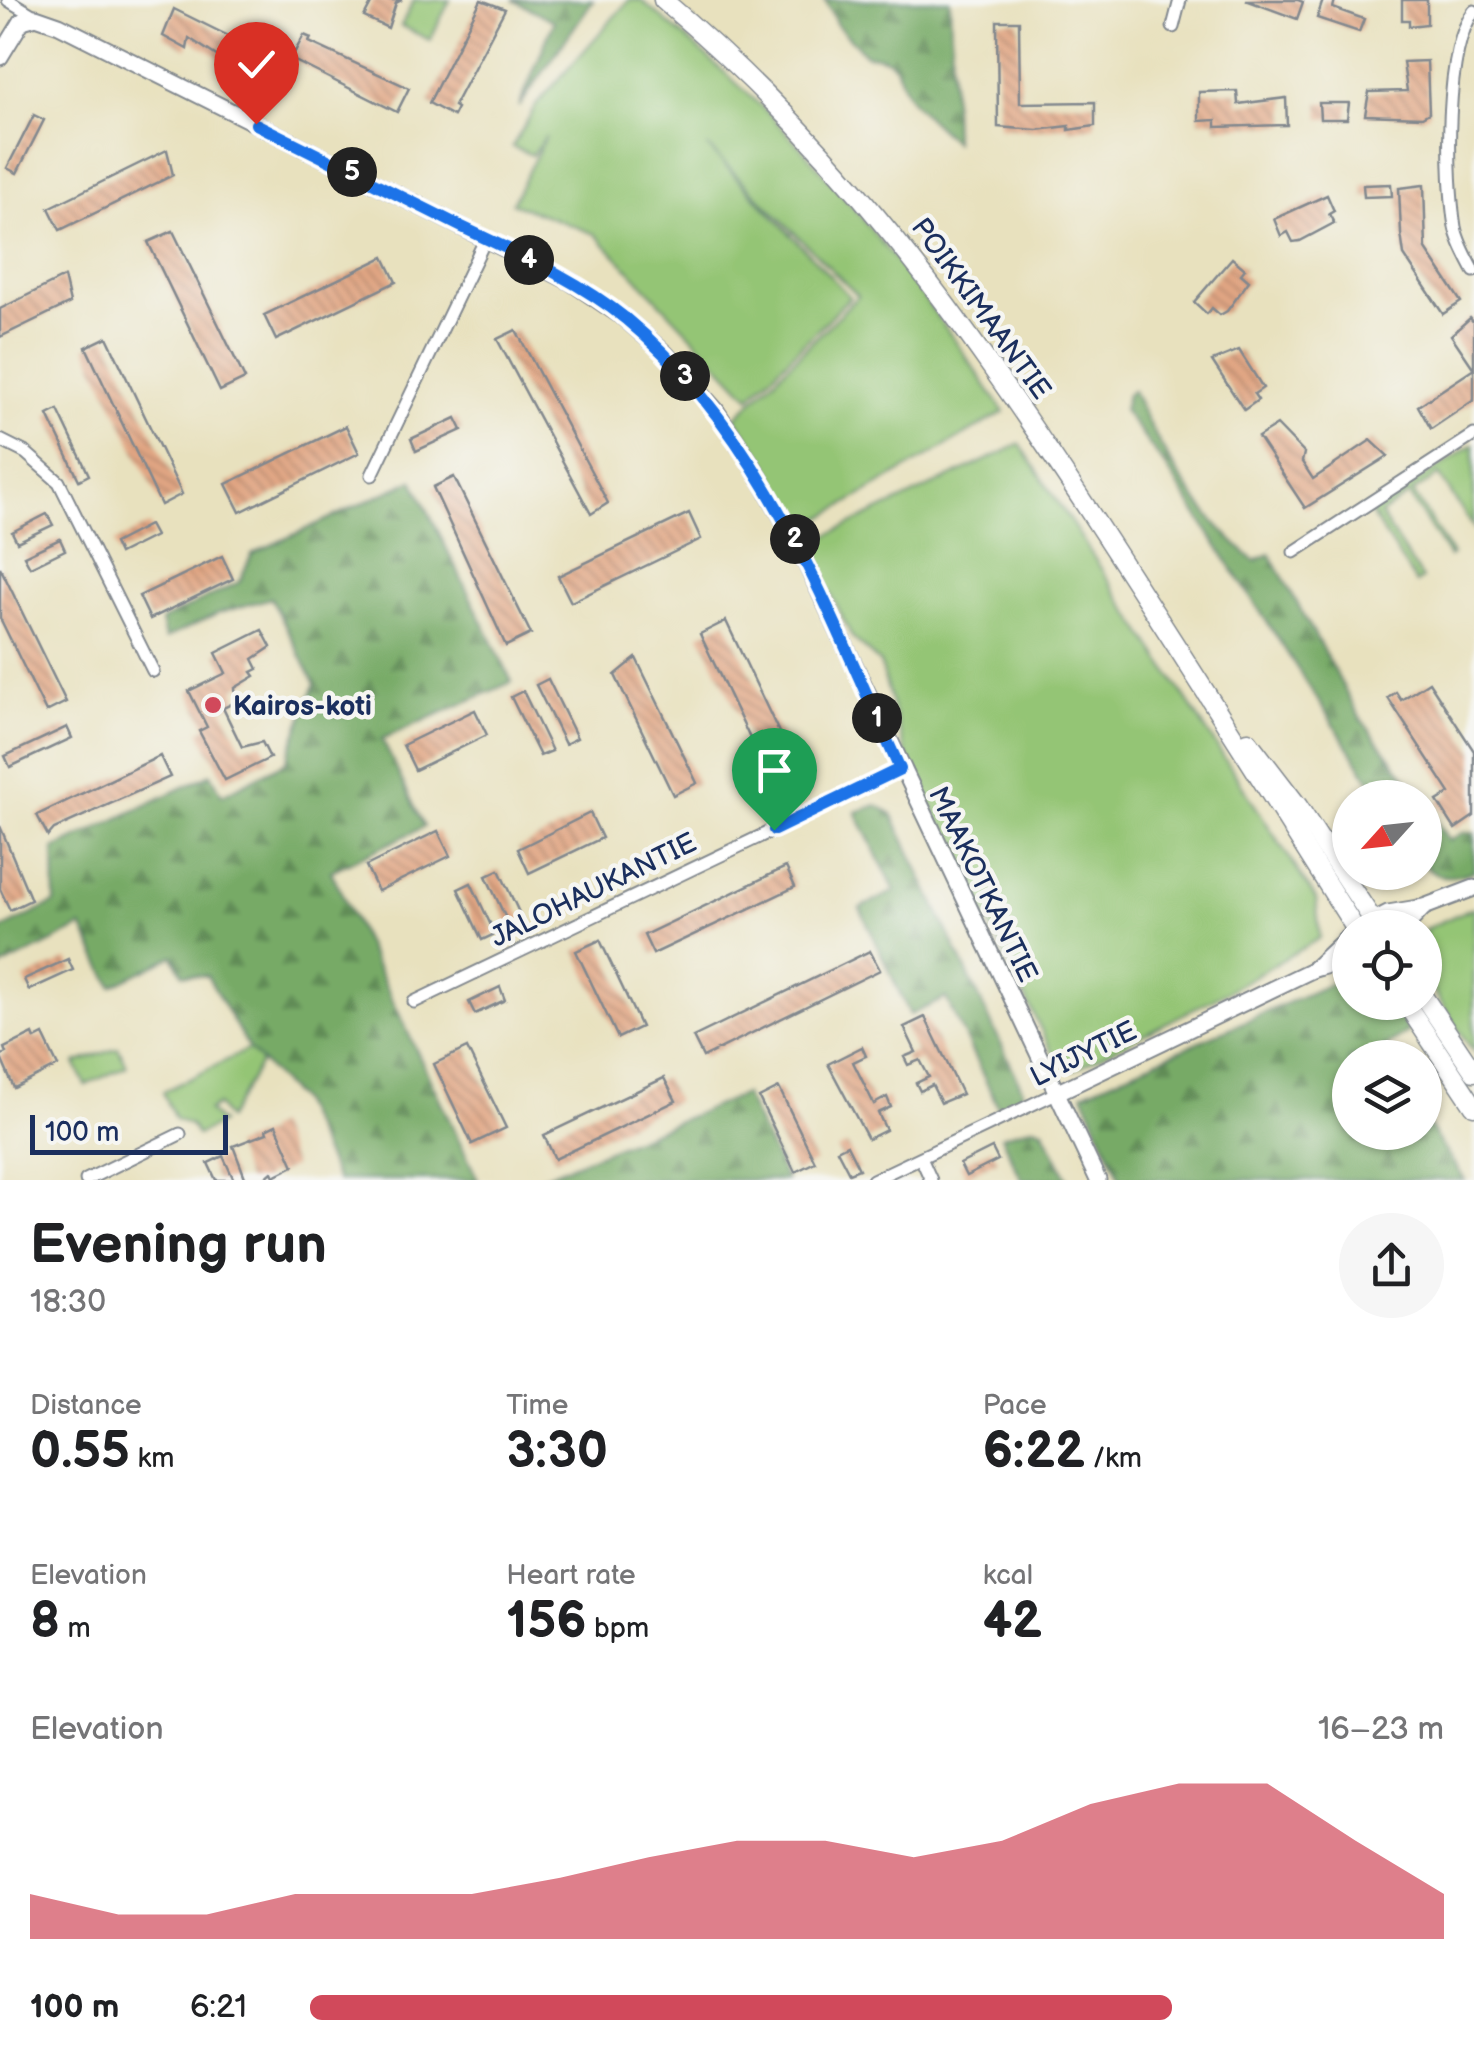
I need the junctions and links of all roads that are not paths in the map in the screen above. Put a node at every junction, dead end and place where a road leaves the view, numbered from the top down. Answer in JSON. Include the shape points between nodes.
{"nodes":[{"id":1,"x":8,"y":0,"type":"edge"},
{"id":2,"x":663,"y":0,"type":"edge"},
{"id":3,"x":1180,"y":0,"type":"edge"},
{"id":4,"x":1474,"y":11,"type":"edge"},
{"id":5,"x":36,"y":16,"type":"junction"},
{"id":6,"x":1173,"y":27,"type":"dead end"},
{"id":7,"x":0,"y":58,"type":"edge"},
{"id":8,"x":486,"y":238,"type":"junction"},
{"id":9,"x":1474,"y":270,"type":"edge"},
{"id":10,"x":1474,"y":435,"type":"edge"},
{"id":11,"x":0,"y":440,"type":"edge"},
{"id":12,"x":372,"y":475,"type":"dead end"},
{"id":13,"x":1294,"y":552,"type":"dead end"},
{"id":14,"x":154,"y":671,"type":"dead end"},
{"id":15,"x":900,"y":769,"type":"junction"},
{"id":16,"x":1474,"y":888,"type":"edge"},
{"id":17,"x":1424,"y":907,"type":"junction"},
{"id":18,"x":1358,"y":910,"type":"edge"},
{"id":19,"x":1402,"y":910,"type":"edge"},
{"id":20,"x":1421,"y":910,"type":"edge"},
{"id":21,"x":1332,"y":952,"type":"edge"},
{"id":22,"x":1332,"y":964,"type":"edge"},
{"id":23,"x":1314,"y":969,"type":"junction"},
{"id":24,"x":414,"y":1002,"type":"dead end"},
{"id":25,"x":1417,"y":1020,"type":"edge"},
{"id":26,"x":1439,"y":1020,"type":"edge"},
{"id":27,"x":1474,"y":1072,"type":"edge"},
{"id":28,"x":1056,"y":1094,"type":"junction"},
{"id":29,"x":1474,"y":1106,"type":"edge"},
{"id":30,"x":180,"y":1134,"type":"dead end"},
{"id":31,"x":921,"y":1158,"type":"junction"},
{"id":32,"x":86,"y":1180,"type":"edge"},
{"id":33,"x":872,"y":1180,"type":"edge"},
{"id":34,"x":931,"y":1180,"type":"edge"},
{"id":35,"x":1098,"y":1180,"type":"edge"}],
"edges":[{"from":1,"to":5,"type":"street"},
{"from":2,"to":18,"type":"main road","name":"POIKKIMAANTIE","via":[[730,56],[896,234],[1011,393],[1206,690],[1298,806]]},
{"from":3,"to":6,"type":"street"},
{"from":4,"to":9,"type":"street","via":[[1459,33],[1452,65],[1456,230]]},
{"from":5,"to":7,"type":"street","via":[[15,28]]},
{"from":5,"to":8,"type":"street","name":"MAAKOTKANTIE"},
{"from":8,"to":12,"type":"street"},
{"from":8,"to":15,"type":"street","name":"MAAKOTKANTIE","via":[[622,316],[715,410],[796,542]]},
{"from":10,"to":13,"type":"street"},
{"from":11,"to":14,"type":"street","via":[[59,482]]},
{"from":15,"to":24,"type":"street","name":"JALOHAUKANTIE"},
{"from":15,"to":28,"type":"street","name":"MAAKOTKANTIE"},
{"from":16,"to":17,"type":"street"},
{"from":17,"to":19,"type":"street"},
{"from":17,"to":20,"type":"street"},
{"from":21,"to":23,"type":"street","name":"LYIJYTIE"},
{"from":22,"to":23,"type":"street","name":"LYIJYTIE"},
{"from":23,"to":28,"type":"street","name":"LYIJYTIE"},
{"from":25,"to":29,"type":"main road"},
{"from":26,"to":27,"type":"main road"},
{"from":28,"to":31,"type":"street","name":"LYIJYTIE"},
{"from":28,"to":35,"type":"street","name":"MAAKOTKANTIE"},
{"from":30,"to":32,"type":"street"},
{"from":31,"to":33,"type":"street","name":"LYIJYTIE"},
{"from":31,"to":34,"type":"street"}]}
